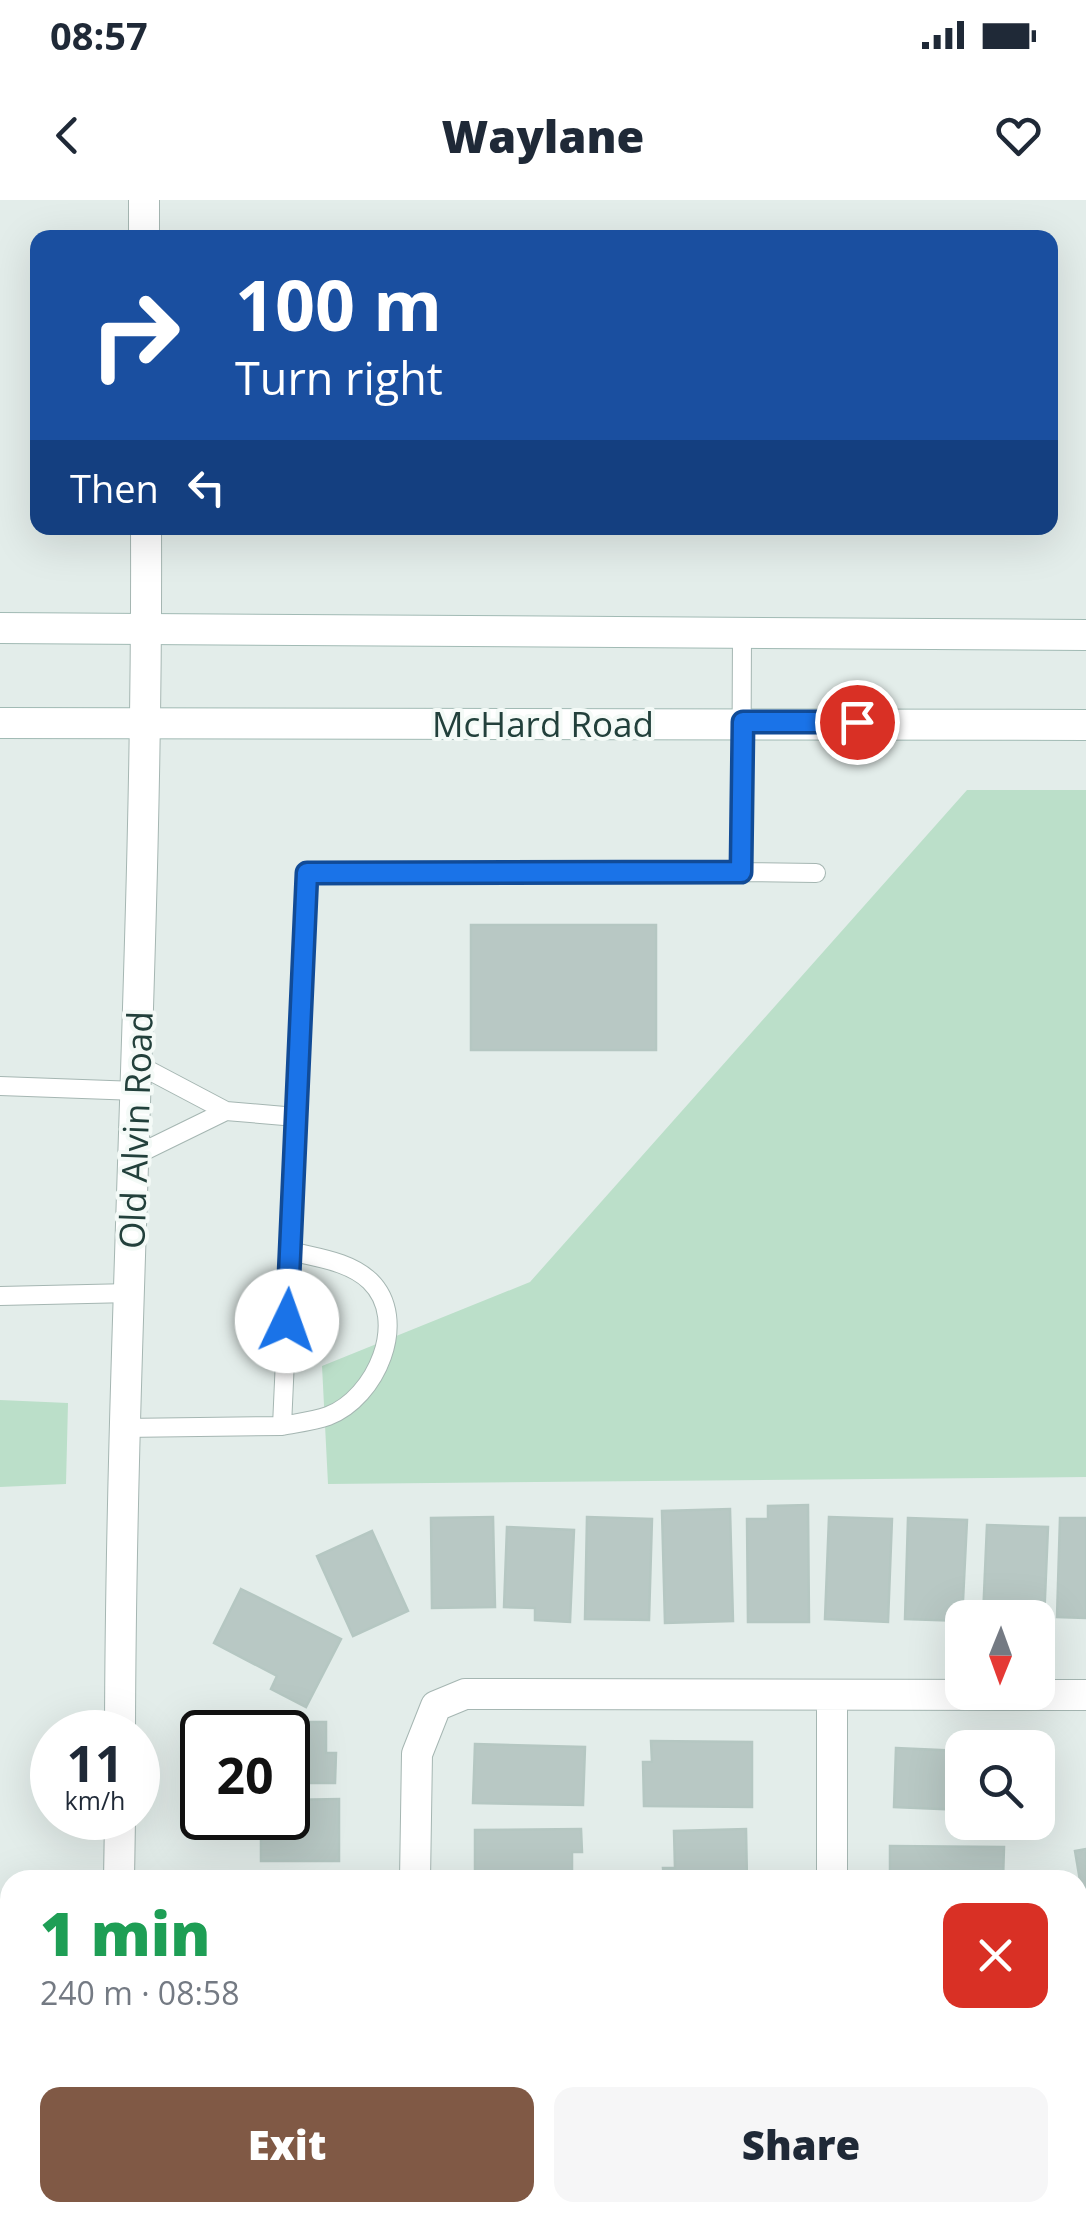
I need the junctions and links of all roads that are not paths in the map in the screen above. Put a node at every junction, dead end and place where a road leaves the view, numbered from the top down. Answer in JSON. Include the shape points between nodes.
{"nodes":[{"id":1,"x":144,"y":200,"type":"edge"},
{"id":2,"x":144,"y":230,"type":"edge"},
{"id":3,"x":146,"y":535,"type":"edge"},
{"id":4,"x":0,"y":628,"type":"edge"},
{"id":5,"x":146,"y":630,"type":"junction"},
{"id":6,"x":742,"y":633,"type":"junction"},
{"id":7,"x":1086,"y":635,"type":"edge"},
{"id":8,"x":743,"y":722,"type":"junction"},
{"id":9,"x":0,"y":723,"type":"edge"},
{"id":10,"x":146,"y":724,"type":"junction"},
{"id":11,"x":1086,"y":725,"type":"edge"},
{"id":12,"x":741,"y":872,"type":"junction"},
{"id":13,"x":816,"y":873,"type":"dead end"},
{"id":14,"x":137,"y":1078,"type":"junction"},
{"id":15,"x":0,"y":1086,"type":"edge"},
{"id":16,"x":226,"y":1111,"type":"junction"},
{"id":17,"x":296,"y":1117,"type":"junction"},
{"id":18,"x":134,"y":1156,"type":"junction"},
{"id":19,"x":290,"y":1251,"type":"junction"},
{"id":20,"x":131,"y":1293,"type":"junction"},
{"id":21,"x":0,"y":1296,"type":"edge"},
{"id":22,"x":282,"y":1426,"type":"junction"},
{"id":23,"x":124,"y":1428,"type":"junction"},
{"id":24,"x":832,"y":1695,"type":"junction"},
{"id":25,"x":1086,"y":1695,"type":"edge"},
{"id":26,"x":120,"y":1710,"type":"edge"},
{"id":27,"x":120,"y":1840,"type":"edge"},
{"id":28,"x":119,"y":1870,"type":"edge"},
{"id":29,"x":414,"y":1870,"type":"edge"},
{"id":30,"x":832,"y":1870,"type":"edge"}],
"edges":[{"from":1,"to":2,"type":"street"},
{"from":3,"to":5,"type":"street","name":"Old Alvin Road"},
{"from":4,"to":5,"type":"street"},
{"from":5,"to":6,"type":"street"},
{"from":5,"to":10,"type":"street","name":"Old Alvin Road"},
{"from":6,"to":7,"type":"street"},
{"from":6,"to":8,"type":"lane"},
{"from":8,"to":10,"type":"street","name":"McHard Road"},
{"from":8,"to":11,"type":"street","name":"McHard Road"},
{"from":8,"to":12,"type":"lane"},
{"from":9,"to":10,"type":"street","name":"McHard Road"},
{"from":10,"to":14,"type":"street","name":"Old Alvin Road"},
{"from":12,"to":13,"type":"lane"},
{"from":12,"to":17,"type":"lane","via":[[307,873]]},
{"from":14,"to":15,"type":"lane"},
{"from":14,"to":16,"type":"lane"},
{"from":14,"to":18,"type":"street","name":"Old Alvin Road"},
{"from":16,"to":17,"type":"lane"},
{"from":16,"to":18,"type":"lane"},
{"from":17,"to":19,"type":"lane"},
{"from":18,"to":20,"type":"street","name":"Old Alvin Road"},
{"from":19,"to":22,"type":"lane"},
{"from":19,"to":22,"type":"lane","via":[[347,1265],[368,1279],[382,1296],[389,1327],[384,1353],[348,1403],[330,1416]]},
{"from":20,"to":21,"type":"lane"},
{"from":20,"to":23,"type":"street","name":"Old Alvin Road"},
{"from":22,"to":23,"type":"lane"},
{"from":23,"to":26,"type":"street","name":"Old Alvin Road"},
{"from":24,"to":25,"type":"street"},
{"from":24,"to":29,"type":"street","via":[[465,1694],[436,1706],[417,1754]]},
{"from":24,"to":30,"type":"street"},
{"from":27,"to":28,"type":"street"}]}
